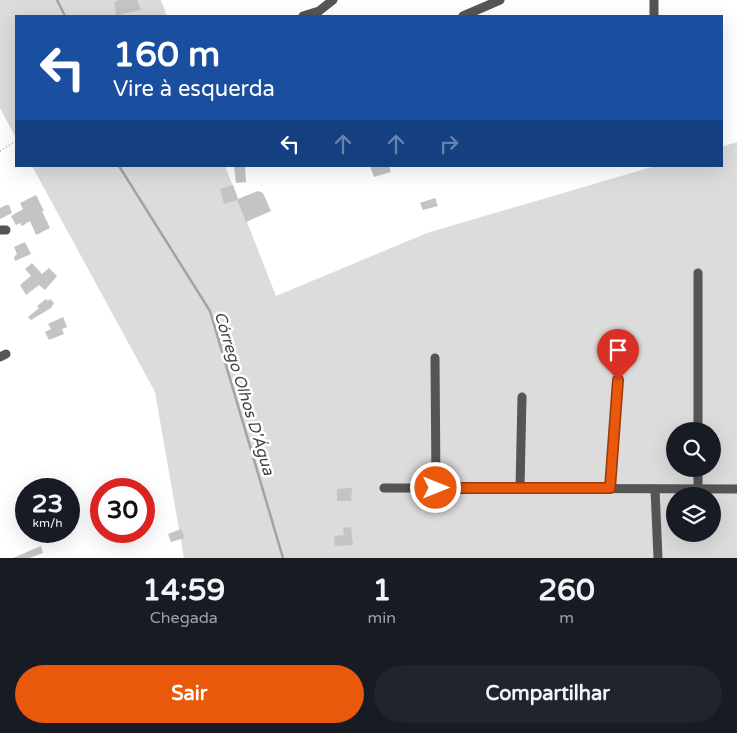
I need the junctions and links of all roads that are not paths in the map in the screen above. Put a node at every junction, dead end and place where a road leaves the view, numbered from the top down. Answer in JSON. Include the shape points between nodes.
{"nodes":[{"id":1,"x":333,"y":0,"type":"edge"},
{"id":2,"x":500,"y":0,"type":"edge"},
{"id":3,"x":654,"y":0,"type":"edge"},
{"id":4,"x":306,"y":15,"type":"edge"},
{"id":5,"x":465,"y":15,"type":"edge"},
{"id":6,"x":654,"y":15,"type":"edge"},
{"id":7,"x":698,"y":273,"type":"dead end"},
{"id":8,"x":434,"y":358,"type":"dead end"},
{"id":9,"x":618,"y":380,"type":"dead end"},
{"id":10,"x":522,"y":397,"type":"dead end"},
{"id":11,"x":698,"y":422,"type":"edge"},
{"id":12,"x":384,"y":488,"type":"dead end"},
{"id":13,"x":436,"y":488,"type":"junction"},
{"id":14,"x":520,"y":488,"type":"junction"},
{"id":15,"x":610,"y":488,"type":"junction"},
{"id":16,"x":654,"y":489,"type":"junction"},
{"id":17,"x":666,"y":489,"type":"edge"},
{"id":18,"x":721,"y":489,"type":"edge"},
{"id":19,"x":737,"y":489,"type":"edge"},
{"id":20,"x":658,"y":558,"type":"edge"}],
"edges":[{"from":1,"to":4,"type":"street"},
{"from":2,"to":5,"type":"street"},
{"from":3,"to":6,"type":"street"},
{"from":7,"to":11,"type":"street"},
{"from":8,"to":13,"type":"street"},
{"from":9,"to":15,"type":"street"},
{"from":10,"to":14,"type":"street"},
{"from":12,"to":13,"type":"street"},
{"from":13,"to":14,"type":"street"},
{"from":14,"to":15,"type":"street"},
{"from":15,"to":16,"type":"street"},
{"from":16,"to":17,"type":"street"},
{"from":16,"to":20,"type":"street"},
{"from":18,"to":19,"type":"street"}]}
